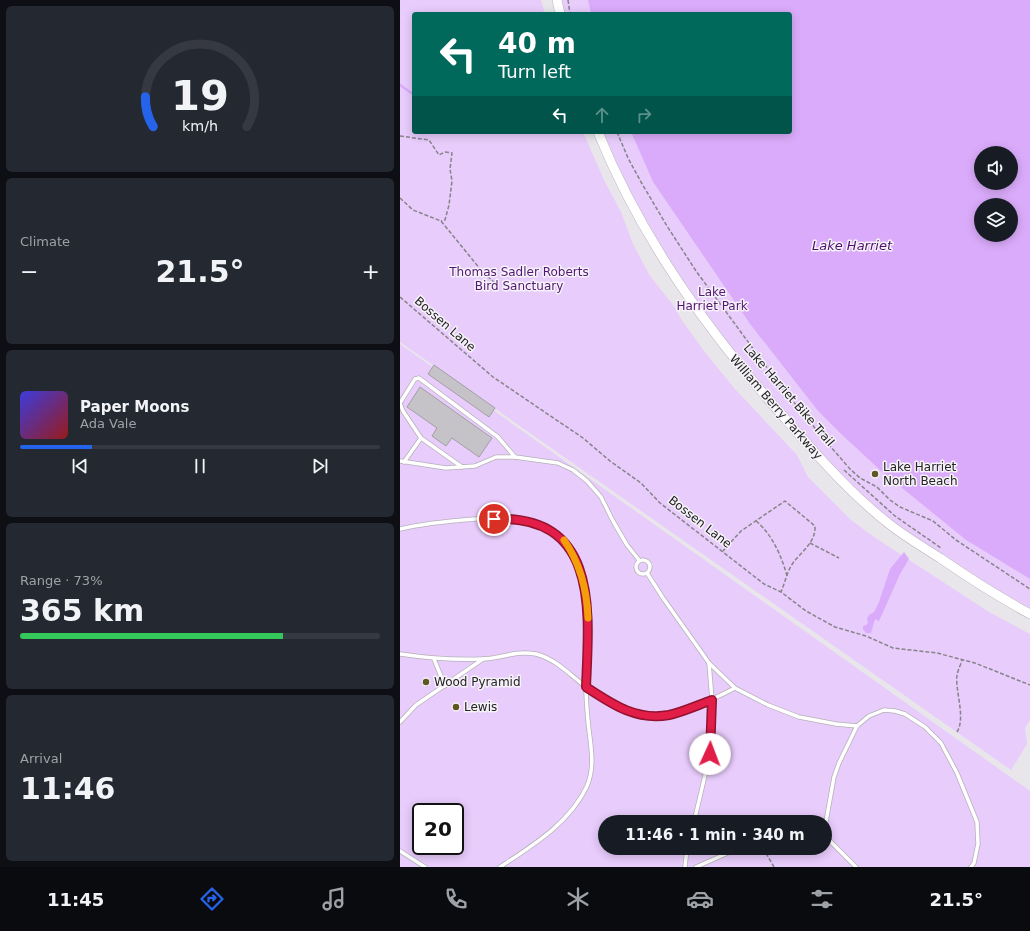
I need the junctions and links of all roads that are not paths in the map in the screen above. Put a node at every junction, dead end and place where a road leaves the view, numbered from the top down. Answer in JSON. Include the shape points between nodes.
{"nodes":[{"id":1,"x":557,"y":0,"type":"edge"},
{"id":2,"x":560,"y":12,"type":"edge"},
{"id":3,"x":599,"y":134,"type":"edge"},
{"id":4,"x":400,"y":403,"type":"edge"},
{"id":5,"x":421,"y":438,"type":"junction"},
{"id":6,"x":515,"y":457,"type":"junction"},
{"id":7,"x":402,"y":462,"type":"edge"},
{"id":8,"x":462,"y":467,"type":"junction"},
{"id":9,"x":400,"y":529,"type":"edge"},
{"id":10,"x":639,"y":560,"type":"junction"},
{"id":11,"x":647,"y":573,"type":"junction"},
{"id":12,"x":1030,"y":614,"type":"edge"},
{"id":13,"x":400,"y":654,"type":"edge"},
{"id":14,"x":434,"y":659,"type":"junction"},
{"id":15,"x":483,"y":659,"type":"junction"},
{"id":16,"x":709,"y":663,"type":"junction"},
{"id":17,"x":445,"y":686,"type":"junction"},
{"id":18,"x":586,"y":687,"type":"junction"},
{"id":19,"x":735,"y":688,"type":"junction"},
{"id":20,"x":712,"y":700,"type":"junction"},
{"id":21,"x":400,"y":722,"type":"edge"},
{"id":22,"x":858,"y":726,"type":"junction"},
{"id":23,"x":696,"y":815,"type":"edge"},
{"id":24,"x":827,"y":815,"type":"edge"},
{"id":25,"x":832,"y":843,"type":"edge"},
{"id":26,"x":400,"y":852,"type":"edge"},
{"id":27,"x":686,"y":855,"type":"edge"},
{"id":28,"x":723,"y":855,"type":"edge"},
{"id":29,"x":425,"y":867,"type":"edge"},
{"id":30,"x":500,"y":867,"type":"edge"},
{"id":31,"x":685,"y":867,"type":"edge"},
{"id":32,"x":696,"y":867,"type":"edge"},
{"id":33,"x":856,"y":867,"type":"edge"},
{"id":34,"x":971,"y":867,"type":"edge"}],
"edges":[{"from":1,"to":2,"type":"street"},
{"from":3,"to":12,"type":"street","name":"William Berry Parkway","via":[[636,212],[698,311],[757,387],[814,452],[858,497],[893,526],[979,584]]},
{"from":4,"to":5,"type":"lane"},
{"from":4,"to":6,"type":"lane","via":[[419,378],[498,437]]},
{"from":5,"to":7,"type":"lane"},
{"from":5,"to":8,"type":"lane"},
{"from":6,"to":8,"type":"lane","via":[[496,457],[475,466]]},
{"from":6,"to":10,"type":"lane","via":[[558,463],[587,481],[601,497],[627,545]]},
{"from":7,"to":8,"type":"lane","via":[[446,468]]},
{"from":9,"to":18,"type":"lane","via":[[447,521],[510,518],[546,527],[564,540],[572,551],[581,573],[587,604]]},
{"from":10,"to":11,"type":"lane","via":[[644,559],[648,562],[650,566]]},
{"from":10,"to":11,"type":"lane","via":[[635,566],[636,571]]},
{"from":11,"to":16,"type":"lane"},
{"from":13,"to":14,"type":"lane"},
{"from":14,"to":15,"type":"lane"},
{"from":14,"to":17,"type":"lane"},
{"from":15,"to":17,"type":"lane"},
{"from":15,"to":18,"type":"lane","via":[[511,653],[526,652],[540,655],[565,669]]},
{"from":16,"to":19,"type":"lane"},
{"from":16,"to":20,"type":"lane"},
{"from":17,"to":21,"type":"lane","via":[[416,705]]},
{"from":18,"to":20,"type":"lane","via":[[616,706],[648,715],[668,715]]},
{"from":18,"to":30,"type":"lane","via":[[592,758],[587,785],[576,804],[551,831]]},
{"from":19,"to":20,"type":"lane"},
{"from":19,"to":22,"type":"lane","via":[[799,717]]},
{"from":20,"to":23,"type":"lane","via":[[710,754]]},
{"from":22,"to":24,"type":"lane","via":[[834,777]]},
{"from":22,"to":34,"type":"lane","via":[[869,716],[884,710],[895,711],[925,727],[940,743],[957,773],[977,822],[978,844]]},
{"from":25,"to":33,"type":"lane"},
{"from":26,"to":29,"type":"lane"},
{"from":27,"to":31,"type":"lane"},
{"from":28,"to":32,"type":"lane"}]}
